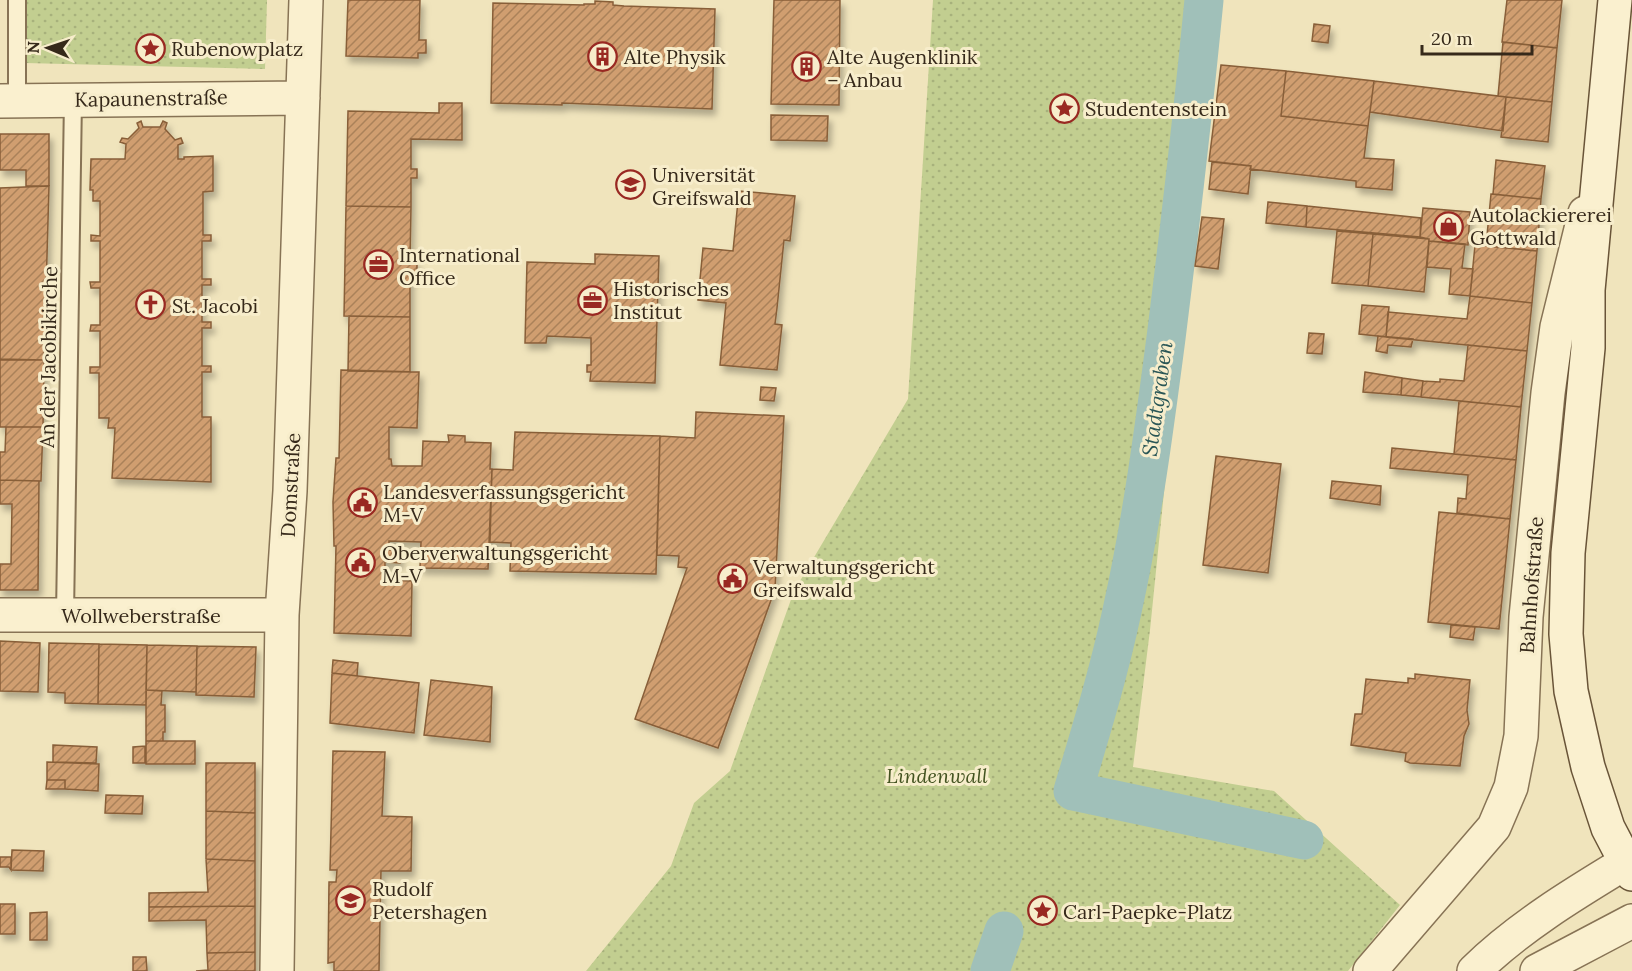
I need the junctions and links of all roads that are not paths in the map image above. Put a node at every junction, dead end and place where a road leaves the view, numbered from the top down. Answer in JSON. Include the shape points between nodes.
{"nodes":[{"id":1,"x":17,"y":0,"type":"edge"},
{"id":2,"x":306,"y":0,"type":"edge"},
{"id":3,"x":1615,"y":0,"type":"edge"},
{"id":4,"x":303,"y":98,"type":"junction"},
{"id":5,"x":74,"y":99,"type":"junction"},
{"id":6,"x":8,"y":100,"type":"edge"},
{"id":7,"x":1600,"y":156,"type":"junction"},
{"id":8,"x":0,"y":615,"type":"edge"},
{"id":9,"x":65,"y":615,"type":"junction"},
{"id":10,"x":282,"y":615,"type":"junction"},
{"id":11,"x":1629,"y":869,"type":"edge"},
{"id":12,"x":1632,"y":921,"type":"edge"},
{"id":13,"x":277,"y":971,"type":"edge"},
{"id":14,"x":1370,"y":971,"type":"edge"},
{"id":15,"x":1474,"y":971,"type":"edge"},
{"id":16,"x":1537,"y":971,"type":"edge"}],
"edges":[{"from":1,"to":6,"type":"lane"},
{"from":2,"to":4,"type":"street","name":"Domstraße"},
{"from":3,"to":7,"type":"street","name":"Bahnhofstraße","via":[[1615,57]]},
{"from":4,"to":5,"type":"street","name":"Kapaunenstraße"},
{"from":4,"to":10,"type":"street","name":"Domstraße"},
{"from":5,"to":6,"type":"street","name":"Kapaunenstraße"},
{"from":5,"to":9,"type":"lane","name":"An der Jacobikirche"},
{"from":7,"to":11,"type":"street","name":"Bahnhofstraße","via":[[1588,291],[1588,348],[1568,553],[1566,634],[1571,691],[1588,767],[1608,828]]},
{"from":7,"to":14,"type":"street","name":"Bahnhofstraße","via":[[1557,327],[1526,617],[1521,736],[1510,787],[1494,827]]},
{"from":8,"to":9,"type":"street","name":"Wollweberstraße"},
{"from":9,"to":10,"type":"street","name":"Wollweberstraße"},
{"from":10,"to":13,"type":"street","name":"Domstraße"},
{"from":11,"to":15,"type":"street","name":"Bahnhofstraße","via":[[1554,907]]},
{"from":12,"to":16,"type":"street"}]}
